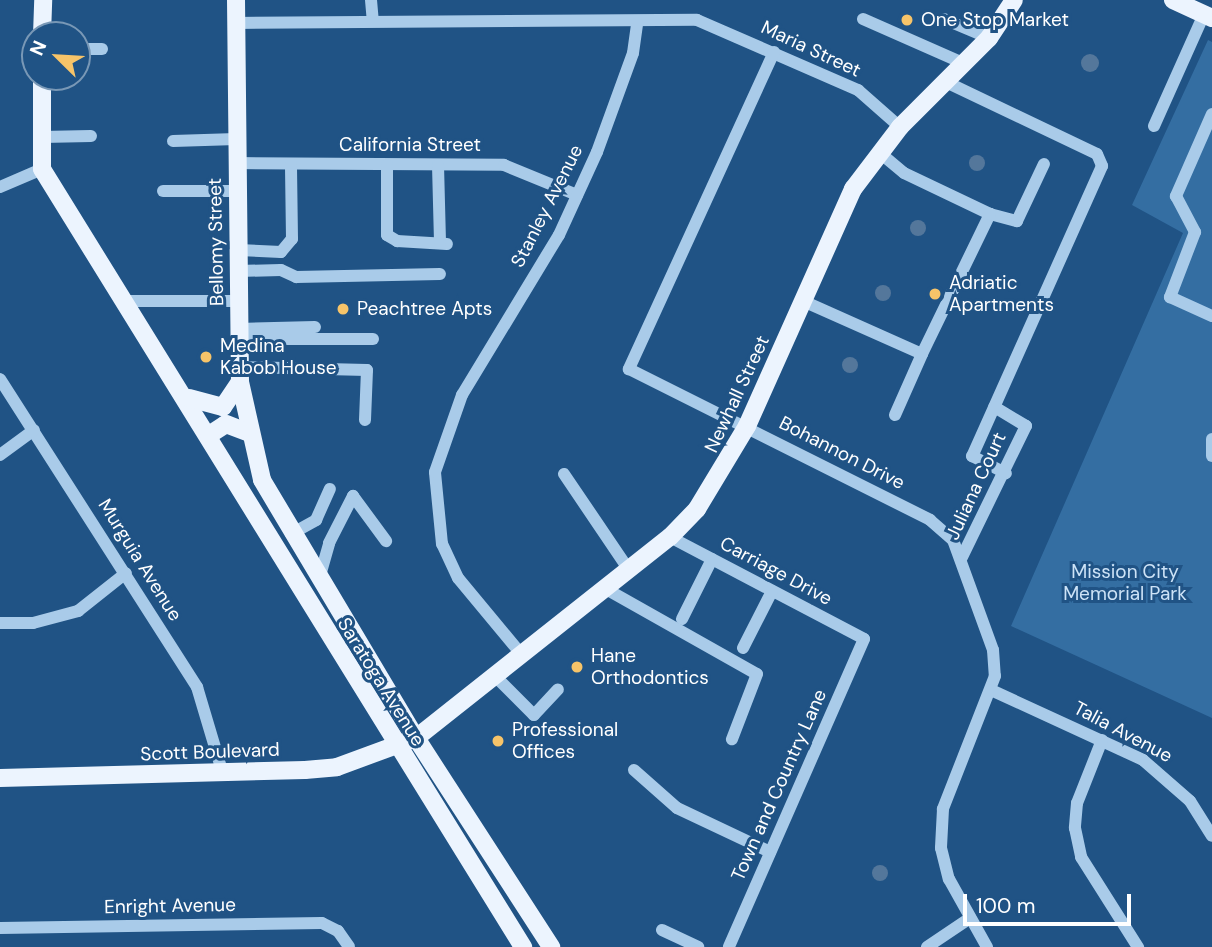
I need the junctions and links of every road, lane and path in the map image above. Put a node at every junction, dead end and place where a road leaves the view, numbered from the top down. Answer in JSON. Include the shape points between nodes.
{"nodes":[{"id":1,"x":43,"y":0,"type":"edge"},
{"id":2,"x":236,"y":0,"type":"edge"},
{"id":3,"x":371,"y":0,"type":"edge"},
{"id":4,"x":1014,"y":0,"type":"edge"},
{"id":5,"x":1172,"y":0,"type":"edge"},
{"id":6,"x":1208,"y":16,"type":"edge"},
{"id":7,"x":863,"y":19,"type":"dead end"},
{"id":8,"x":944,"y":19,"type":"dead end"},
{"id":9,"x":43,"y":21,"type":"edge"},
{"id":10,"x":373,"y":22,"type":"junction"},
{"id":11,"x":235,"y":23,"type":"junction"},
{"id":12,"x":636,"y":23,"type":"junction"},
{"id":13,"x":989,"y":38,"type":"junction"},
{"id":14,"x":91,"y":49,"type":"edge"},
{"id":15,"x":102,"y":49,"type":"dead end"},
{"id":16,"x":774,"y":52,"type":"junction"},
{"id":17,"x":965,"y":64,"type":"junction"},
{"id":18,"x":946,"y":82,"type":"junction"},
{"id":19,"x":42,"y":91,"type":"edge"},
{"id":20,"x":1210,"y":123,"type":"edge"},
{"id":21,"x":1154,"y":126,"type":"dead end"},
{"id":22,"x":900,"y":127,"type":"junction"},
{"id":23,"x":92,"y":136,"type":"dead end"},
{"id":24,"x":42,"y":137,"type":"junction"},
{"id":25,"x":236,"y":139,"type":"junction"},
{"id":26,"x":173,"y":141,"type":"dead end"},
{"id":27,"x":880,"y":153,"type":"junction"},
{"id":28,"x":236,"y":163,"type":"junction"},
{"id":29,"x":291,"y":164,"type":"junction"},
{"id":30,"x":1044,"y":164,"type":"dead end"},
{"id":31,"x":387,"y":165,"type":"junction"},
{"id":32,"x":438,"y":165,"type":"junction"},
{"id":33,"x":42,"y":169,"type":"junction"},
{"id":34,"x":0,"y":187,"type":"edge"},
{"id":35,"x":163,"y":191,"type":"dead end"},
{"id":36,"x":236,"y":191,"type":"junction"},
{"id":37,"x":577,"y":195,"type":"junction"},
{"id":38,"x":990,"y":214,"type":"junction"},
{"id":39,"x":238,"y":250,"type":"junction"},
{"id":40,"x":238,"y":271,"type":"junction"},
{"id":41,"x":440,"y":274,"type":"dead end"},
{"id":42,"x":127,"y":301,"type":"junction"},
{"id":43,"x":239,"y":301,"type":"junction"},
{"id":44,"x":803,"y":301,"type":"junction"},
{"id":45,"x":1212,"y":317,"type":"edge"},
{"id":46,"x":316,"y":327,"type":"dead end"},
{"id":47,"x":239,"y":334,"type":"junction"},
{"id":48,"x":373,"y":339,"type":"dead end"},
{"id":49,"x":922,"y":355,"type":"junction"},
{"id":50,"x":240,"y":374,"type":"junction"},
{"id":51,"x":0,"y":379,"type":"edge"},
{"id":52,"x":189,"y":398,"type":"junction"},
{"id":53,"x":994,"y":407,"type":"junction"},
{"id":54,"x":895,"y":415,"type":"dead end"},
{"id":55,"x":365,"y":419,"type":"dead end"},
{"id":56,"x":747,"y":426,"type":"junction"},
{"id":57,"x":34,"y":430,"type":"junction"},
{"id":58,"x":247,"y":432,"type":"junction"},
{"id":59,"x":209,"y":435,"type":"junction"},
{"id":60,"x":1212,"y":439,"type":"edge"},
{"id":61,"x":0,"y":455,"type":"edge"},
{"id":62,"x":1212,"y":456,"type":"edge"},
{"id":63,"x":1006,"y":473,"type":"junction"},
{"id":64,"x":564,"y":474,"type":"dead end"},
{"id":65,"x":262,"y":480,"type":"joint"},
{"id":66,"x":330,"y":489,"type":"dead end"},
{"id":67,"x":291,"y":534,"type":"junction"},
{"id":68,"x":670,"y":537,"type":"junction"},
{"id":69,"x":386,"y":541,"type":"dead end"},
{"id":70,"x":962,"y":557,"type":"junction"},
{"id":71,"x":712,"y":559,"type":"junction"},
{"id":72,"x":629,"y":570,"type":"junction"},
{"id":73,"x":126,"y":573,"type":"junction"},
{"id":74,"x":318,"y":580,"type":"junction"},
{"id":75,"x":606,"y":589,"type":"junction"},
{"id":76,"x":772,"y":591,"type":"junction"},
{"id":77,"x":682,"y":619,"type":"dead end"},
{"id":78,"x":0,"y":623,"type":"edge"},
{"id":79,"x":864,"y":639,"type":"joint"},
{"id":80,"x":743,"y":648,"type":"dead end"},
{"id":81,"x":522,"y":655,"type":"junction"},
{"id":82,"x":495,"y":676,"type":"junction"},
{"id":83,"x":558,"y":688,"type":"dead end"},
{"id":84,"x":991,"y":690,"type":"junction"},
{"id":85,"x":416,"y":738,"type":"junction"},
{"id":86,"x":732,"y":739,"type":"dead end"},
{"id":87,"x":1102,"y":740,"type":"junction"},
{"id":88,"x":397,"y":747,"type":"junction"},
{"id":89,"x":634,"y":770,"type":"dead end"},
{"id":90,"x":223,"y":774,"type":"junction"},
{"id":91,"x":0,"y":778,"type":"edge"},
{"id":92,"x":1212,"y":836,"type":"edge"},
{"id":93,"x":770,"y":852,"type":"junction"},
{"id":94,"x":970,"y":918,"type":"junction"},
{"id":95,"x":0,"y":928,"type":"edge"},
{"id":96,"x":662,"y":930,"type":"dead end"},
{"id":97,"x":349,"y":947,"type":"edge"},
{"id":98,"x":523,"y":947,"type":"edge"},
{"id":99,"x":551,"y":947,"type":"edge"},
{"id":100,"x":698,"y":947,"type":"edge"},
{"id":101,"x":729,"y":947,"type":"edge"},
{"id":102,"x":927,"y":947,"type":"edge"},
{"id":103,"x":987,"y":947,"type":"edge"},
{"id":104,"x":1138,"y":947,"type":"edge"}],
"edges":[{"from":1,"to":9,"type":"main road"},
{"from":2,"to":11,"type":"main road","name":"Bellomy Street"},
{"from":3,"to":10,"type":"street"},
{"from":4,"to":13,"type":"main road","name":"Newhall Street"},
{"from":5,"to":6,"type":"main road"},
{"from":6,"to":21,"type":"street"},
{"from":7,"to":17,"type":"street"},
{"from":8,"to":13,"type":"street"},
{"from":10,"to":11,"type":"street","name":"Maria Street"},
{"from":10,"to":12,"type":"street","name":"Maria Street"},
{"from":11,"to":25,"type":"main road","name":"Bellomy Street"},
{"from":12,"to":16,"type":"street","name":"Maria Street","via":[[697,20]]},
{"from":12,"to":37,"type":"street","name":"Stanley Avenue","via":[[633,52]]},
{"from":13,"to":17,"type":"main road","name":"Newhall Street"},
{"from":14,"to":15,"type":"street"},
{"from":16,"to":22,"type":"street","name":"Maria Street","via":[[858,90]]},
{"from":16,"to":56,"type":"street","name":"Bohannon Drive","via":[[629,369]]},
{"from":17,"to":18,"type":"main road","name":"Newhall Street"},
{"from":18,"to":22,"type":"main road","name":"Newhall Street"},
{"from":18,"to":53,"type":"street","via":[[1097,153],[1102,166]]},
{"from":19,"to":24,"type":"main road"},
{"from":20,"to":45,"type":"street","via":[[1176,196],[1195,232],[1170,297]]},
{"from":22,"to":27,"type":"main road","name":"Newhall Street"},
{"from":23,"to":24,"type":"street"},
{"from":24,"to":33,"type":"main road"},
{"from":25,"to":26,"type":"street"},
{"from":25,"to":28,"type":"main road","name":"Bellomy Street"},
{"from":27,"to":38,"type":"street","via":[[904,173]]},
{"from":27,"to":44,"type":"main road","name":"Newhall Street","via":[[853,189]]},
{"from":28,"to":29,"type":"street","name":"California Street"},
{"from":28,"to":36,"type":"main road","name":"Bellomy Street"},
{"from":29,"to":31,"type":"street","name":"California Street"},
{"from":29,"to":39,"type":"street","via":[[292,239],[281,252]]},
{"from":30,"to":38,"type":"street","via":[[1017,221]]},
{"from":31,"to":32,"type":"street","name":"California Street"},
{"from":31,"to":32,"type":"street","via":[[387,235],[397,241],[444,243]]},
{"from":32,"to":37,"type":"street","name":"California Street","via":[[526,169]]},
{"from":33,"to":34,"type":"street"},
{"from":33,"to":42,"type":"main road","name":"Saratoga Avenue"},
{"from":35,"to":36,"type":"street"},
{"from":36,"to":39,"type":"main road","name":"Bellomy Street"},
{"from":37,"to":81,"type":"street","name":"Stanley Avenue","via":[[462,395],[435,472],[442,544],[474,603]]},
{"from":38,"to":49,"type":"street"},
{"from":39,"to":40,"type":"main road","name":"Bellomy Street"},
{"from":40,"to":41,"type":"street","via":[[281,270],[296,277]]},
{"from":40,"to":43,"type":"main road","name":"Bellomy Street"},
{"from":42,"to":43,"type":"street"},
{"from":42,"to":52,"type":"main road","name":"Saratoga Avenue"},
{"from":43,"to":47,"type":"main road","name":"Bellomy Street"},
{"from":44,"to":49,"type":"street"},
{"from":44,"to":56,"type":"main road","name":"Newhall Street"},
{"from":46,"to":47,"type":"street"},
{"from":47,"to":48,"type":"street"},
{"from":47,"to":50,"type":"main road","name":"Bellomy Street"},
{"from":49,"to":54,"type":"street"},
{"from":50,"to":52,"type":"main road","via":[[223,407]]},
{"from":50,"to":55,"type":"street","via":[[367,370]]},
{"from":50,"to":58,"type":"main road","name":"Bellomy Street"},
{"from":51,"to":57,"type":"street","name":"Murguia Avenue"},
{"from":52,"to":59,"type":"main road","name":"Saratoga Avenue"},
{"from":53,"to":63,"type":"street","name":"Juliana Court","via":[[1026,426]]},
{"from":53,"to":63,"type":"street","via":[[972,456]]},
{"from":56,"to":68,"type":"main road","name":"Newhall Street","via":[[716,483]]},
{"from":56,"to":70,"type":"street","name":"Bohannon Drive","via":[[930,520]]},
{"from":57,"to":61,"type":"street"},
{"from":57,"to":73,"type":"street","name":"Murguia Avenue"},
{"from":58,"to":59,"type":"main road","via":[[226,424]]},
{"from":58,"to":65,"type":"main road","name":"Bellomy Street"},
{"from":59,"to":88,"type":"main road","name":"Saratoga Avenue","via":[[275,555]]},
{"from":60,"to":62,"type":"street"},
{"from":63,"to":70,"type":"street","name":"Juliana Court"},
{"from":64,"to":72,"type":"street"},
{"from":65,"to":67,"type":"main road","name":"Saratoga Avenue"},
{"from":66,"to":67,"type":"street","via":[[316,520]]},
{"from":67,"to":74,"type":"main road","name":"Saratoga Avenue"},
{"from":68,"to":71,"type":"street","name":"Carriage Drive"},
{"from":68,"to":72,"type":"main road","name":"Newhall Street"},
{"from":69,"to":74,"type":"street","via":[[353,496],[328,542]]},
{"from":70,"to":84,"type":"street","name":"Bohannon Drive","via":[[993,650]]},
{"from":71,"to":76,"type":"street","name":"Carriage Drive"},
{"from":71,"to":77,"type":"street"},
{"from":72,"to":75,"type":"main road","name":"Newhall Street"},
{"from":73,"to":78,"type":"street","via":[[78,611],[33,623]]},
{"from":73,"to":90,"type":"street","name":"Murguia Avenue","via":[[197,687]]},
{"from":74,"to":85,"type":"main road","name":"Saratoga Avenue"},
{"from":75,"to":81,"type":"main road","name":"Newhall Street"},
{"from":75,"to":86,"type":"street","via":[[757,674]]},
{"from":76,"to":79,"type":"street","name":"Carriage Drive"},
{"from":76,"to":80,"type":"street"},
{"from":79,"to":93,"type":"street","name":"Town and Country Lane"},
{"from":81,"to":82,"type":"main road","name":"Newhall Street"},
{"from":82,"to":83,"type":"street","via":[[534,715]]},
{"from":82,"to":85,"type":"main road","name":"Newhall Street"},
{"from":84,"to":87,"type":"street","name":"Talia Avenue"},
{"from":84,"to":94,"type":"street","name":"Bohannon Drive","via":[[943,809],[941,848]]},
{"from":85,"to":88,"type":"main road","name":"Scott Boulevard"},
{"from":85,"to":99,"type":"main road","name":"Saratoga Avenue"},
{"from":87,"to":92,"type":"street","name":"Talia Avenue","via":[[1168,778]]},
{"from":87,"to":104,"type":"street","via":[[1077,803],[1081,857]]},
{"from":88,"to":90,"type":"main road","name":"Scott Boulevard","via":[[337,767]]},
{"from":88,"to":98,"type":"main road","name":"Saratoga Avenue"},
{"from":89,"to":93,"type":"street","via":[[677,807]]},
{"from":90,"to":91,"type":"main road","name":"Scott Boulevard"},
{"from":93,"to":101,"type":"street","name":"Town and Country Lane"},
{"from":94,"to":102,"type":"street"},
{"from":94,"to":103,"type":"street","name":"Bohannon Drive"},
{"from":95,"to":97,"type":"street","name":"Enright Avenue","via":[[322,923],[338,931]]},
{"from":96,"to":100,"type":"street"}]}
